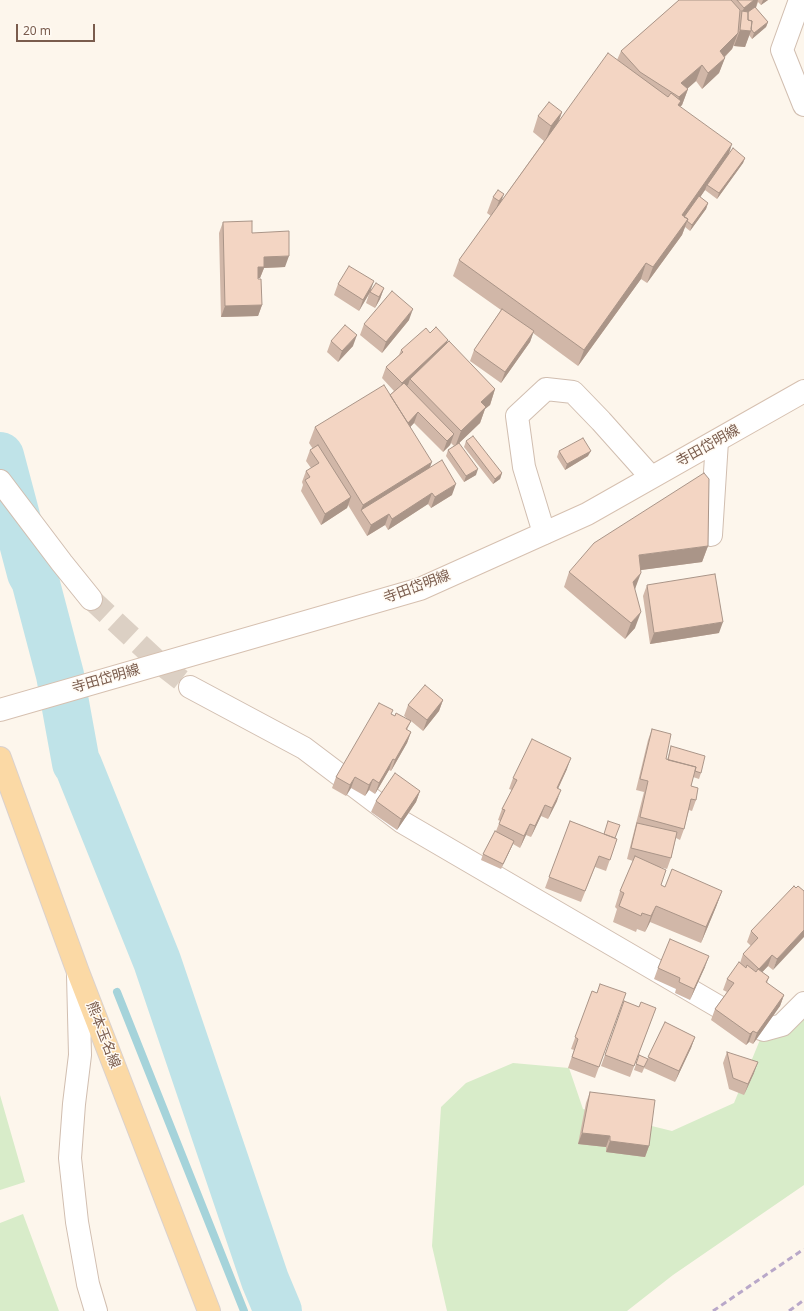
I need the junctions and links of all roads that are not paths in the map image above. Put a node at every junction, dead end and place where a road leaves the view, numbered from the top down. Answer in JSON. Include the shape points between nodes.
{"nodes":[{"id":1,"x":800,"y":0,"type":"edge"},
{"id":2,"x":804,"y":105,"type":"edge"},
{"id":3,"x":804,"y":391,"type":"edge"},
{"id":4,"x":717,"y":440,"type":"junction"},
{"id":5,"x":652,"y":477,"type":"junction"},
{"id":6,"x":0,"y":481,"type":"edge"},
{"id":7,"x":544,"y":533,"type":"junction"},
{"id":8,"x":712,"y":535,"type":"dead end"},
{"id":9,"x":91,"y":599,"type":"tunnel mouth"},
{"id":10,"x":190,"y":687,"type":"tunnel mouth"},
{"id":11,"x":0,"y":710,"type":"edge"},
{"id":12,"x":0,"y":758,"type":"edge"},
{"id":13,"x":78,"y":972,"type":"junction"},
{"id":14,"x":804,"y":1003,"type":"edge"},
{"id":15,"x":96,"y":1311,"type":"edge"},
{"id":16,"x":209,"y":1311,"type":"edge"}],
"edges":[{"from":1,"to":2,"type":"street","via":[[782,50]]},
{"from":3,"to":4,"type":"street","name":"寺田岱明線"},
{"from":4,"to":5,"type":"street","name":"寺田岱明線"},
{"from":4,"to":8,"type":"street"},
{"from":5,"to":7,"type":"street","name":"寺田岱明線","via":[[587,514]]},
{"from":5,"to":7,"type":"street","via":[[573,392],[546,389],[518,416],[524,467]]},
{"from":6,"to":9,"type":"street"},
{"from":7,"to":11,"type":"street","name":"寺田岱明線","via":[[420,589]]},
{"from":10,"to":14,"type":"street","via":[[304,748],[402,822],[750,1025],[764,1030],[782,1025]]},
{"from":12,"to":13,"type":"main road","name":"熊本玉名線"},
{"from":13,"to":15,"type":"street","via":[[80,1055],[70,1158],[78,1230]]},
{"from":13,"to":16,"type":"main road","name":"熊本玉名線"}]}
